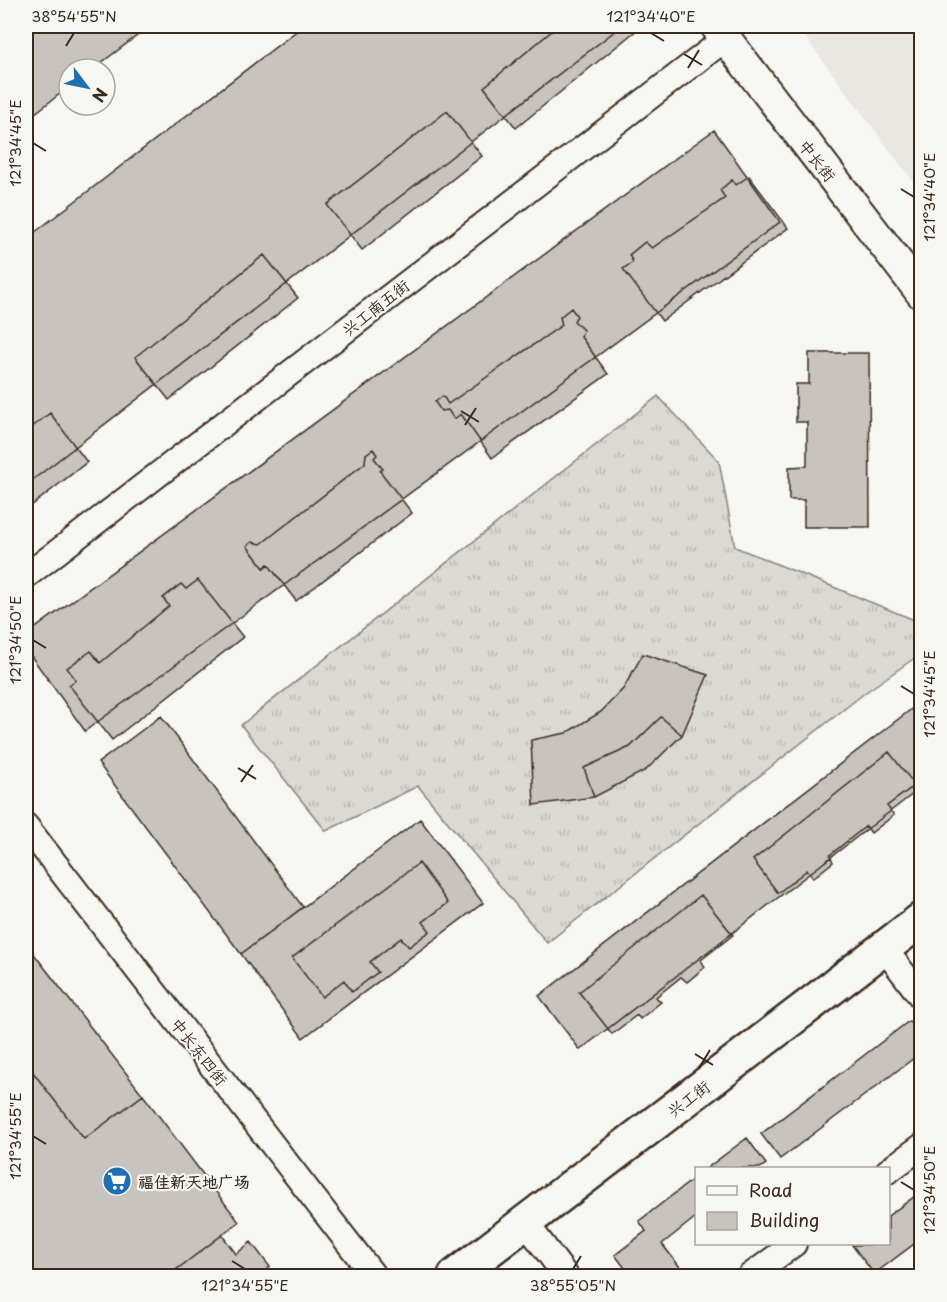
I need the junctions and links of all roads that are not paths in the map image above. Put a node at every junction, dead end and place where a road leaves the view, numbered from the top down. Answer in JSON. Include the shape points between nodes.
{"nodes":[{"id":1,"x":720,"y":32,"type":"edge"},
{"id":2,"x":921,"y":294,"type":"edge"},
{"id":3,"x":26,"y":576,"type":"edge"},
{"id":4,"x":26,"y":826,"type":"edge"},
{"id":5,"x":921,"y":919,"type":"edge"},
{"id":6,"x":884,"y":948,"type":"junction"},
{"id":7,"x":921,"y":998,"type":"edge"},
{"id":8,"x":921,"y":1146,"type":"edge"},
{"id":9,"x":890,"y":1169,"type":"edge"},
{"id":10,"x":526,"y":1223,"type":"junction"},
{"id":11,"x":793,"y":1245,"type":"edge"},
{"id":12,"x":467,"y":1273,"type":"edge"},
{"id":13,"x":374,"y":1276,"type":"edge"},
{"id":14,"x":566,"y":1276,"type":"edge"},
{"id":15,"x":750,"y":1276,"type":"edge"}],
"edges":[{"from":1,"to":2,"type":"street","name":"中长街"},
{"from":1,"to":3,"type":"street","name":"兴工南五街"},
{"from":4,"to":13,"type":"street","name":"中长东四街"},
{"from":5,"to":6,"type":"main road","name":"兴工街"},
{"from":6,"to":7,"type":"street"},
{"from":6,"to":10,"type":"main road","name":"兴工街"},
{"from":8,"to":9,"type":"street"},
{"from":10,"to":12,"type":"main road","name":"兴工街"},
{"from":10,"to":14,"type":"street"},
{"from":11,"to":15,"type":"street"}]}
